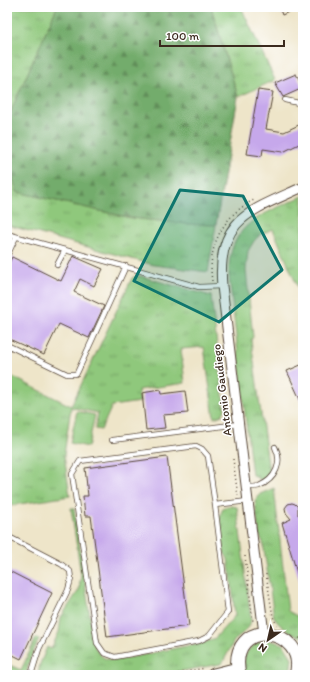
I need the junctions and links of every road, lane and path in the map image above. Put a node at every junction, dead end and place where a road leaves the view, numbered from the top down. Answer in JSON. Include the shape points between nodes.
{"nodes":[{"id":1,"x":285,"y":100,"type":"dead end"},
{"id":2,"x":303,"y":104,"type":"edge"},
{"id":3,"x":303,"y":187,"type":"edge"},
{"id":4,"x":7,"y":234,"type":"edge"},
{"id":5,"x":16,"y":237,"type":"junction"},
{"id":6,"x":65,"y":250,"type":"junction"},
{"id":7,"x":7,"y":256,"type":"edge"},
{"id":8,"x":57,"y":265,"type":"dead end"},
{"id":9,"x":126,"y":266,"type":"junction"},
{"id":10,"x":222,"y":286,"type":"junction"},
{"id":11,"x":7,"y":345,"type":"edge"},
{"id":12,"x":239,"y":424,"type":"junction"},
{"id":13,"x":112,"y":440,"type":"dead end"},
{"id":14,"x":275,"y":446,"type":"dead end"},
{"id":15,"x":233,"y":456,"type":"dead end"},
{"id":16,"x":246,"y":487,"type":"junction"},
{"id":17,"x":237,"y":492,"type":"dead end"},
{"id":18,"x":248,"y":501,"type":"junction"},
{"id":19,"x":215,"y":505,"type":"junction"},
{"id":20,"x":7,"y":536,"type":"edge"},
{"id":21,"x":244,"y":551,"type":"dead end"},
{"id":22,"x":266,"y":573,"type":"dead end"},
{"id":23,"x":252,"y":619,"type":"dead end"},
{"id":24,"x":279,"y":627,"type":"dead end"},
{"id":25,"x":264,"y":634,"type":"junction"},
{"id":26,"x":296,"y":637,"type":"dead end"},
{"id":27,"x":303,"y":639,"type":"edge"},
{"id":28,"x":300,"y":651,"type":"edge"},
{"id":29,"x":210,"y":672,"type":"edge"},
{"id":30,"x":239,"y":672,"type":"edge"},
{"id":31,"x":31,"y":675,"type":"edge"},
{"id":32,"x":170,"y":675,"type":"edge"},
{"id":33,"x":296,"y":675,"type":"edge"}],
"edges":[{"from":1,"to":2,"type":"lane"},
{"from":3,"to":10,"type":"street","name":"Antonio Gaudiego","via":[[259,207],[235,226],[223,247],[220,270]]},
{"from":4,"to":5,"type":"lane"},
{"from":5,"to":6,"type":"lane"},
{"from":5,"to":7,"type":"lane","via":[[12,251]]},
{"from":6,"to":8,"type":"lane"},
{"from":6,"to":9,"type":"lane"},
{"from":9,"to":10,"type":"lane","via":[[199,287]]},
{"from":9,"to":11,"type":"lane","via":[[76,374],[67,374]]},
{"from":10,"to":12,"type":"street","name":"Antonio Gaudiego"},
{"from":12,"to":13,"type":"lane"},
{"from":12,"to":16,"type":"street","name":"Antonio Gaudiego"},
{"from":14,"to":16,"type":"lane","via":[[279,461],[277,470],[270,479],[258,486]]},
{"from":15,"to":17,"type":"path"},
{"from":16,"to":18,"type":"street","name":"Antonio Gaudiego"},
{"from":18,"to":19,"type":"lane"},
{"from":18,"to":25,"type":"street","name":"Antonio Gaudiego"},
{"from":19,"to":19,"type":"lane","via":[[228,612],[209,636],[199,641],[115,657],[104,653],[97,643],[72,474],[75,467],[80,461],[196,446],[208,456]]},
{"from":20,"to":31,"type":"lane","via":[[70,571],[68,590],[39,649]]},
{"from":21,"to":23,"type":"path"},
{"from":22,"to":24,"type":"path","via":[[274,621]]},
{"from":25,"to":28,"type":"street","via":[[276,634]]},
{"from":25,"to":30,"type":"street","via":[[255,636],[244,645],[239,656]]},
{"from":26,"to":27,"type":"path"},
{"from":28,"to":33,"type":"street"},
{"from":29,"to":30,"type":"street"},
{"from":29,"to":32,"type":"path"}]}
